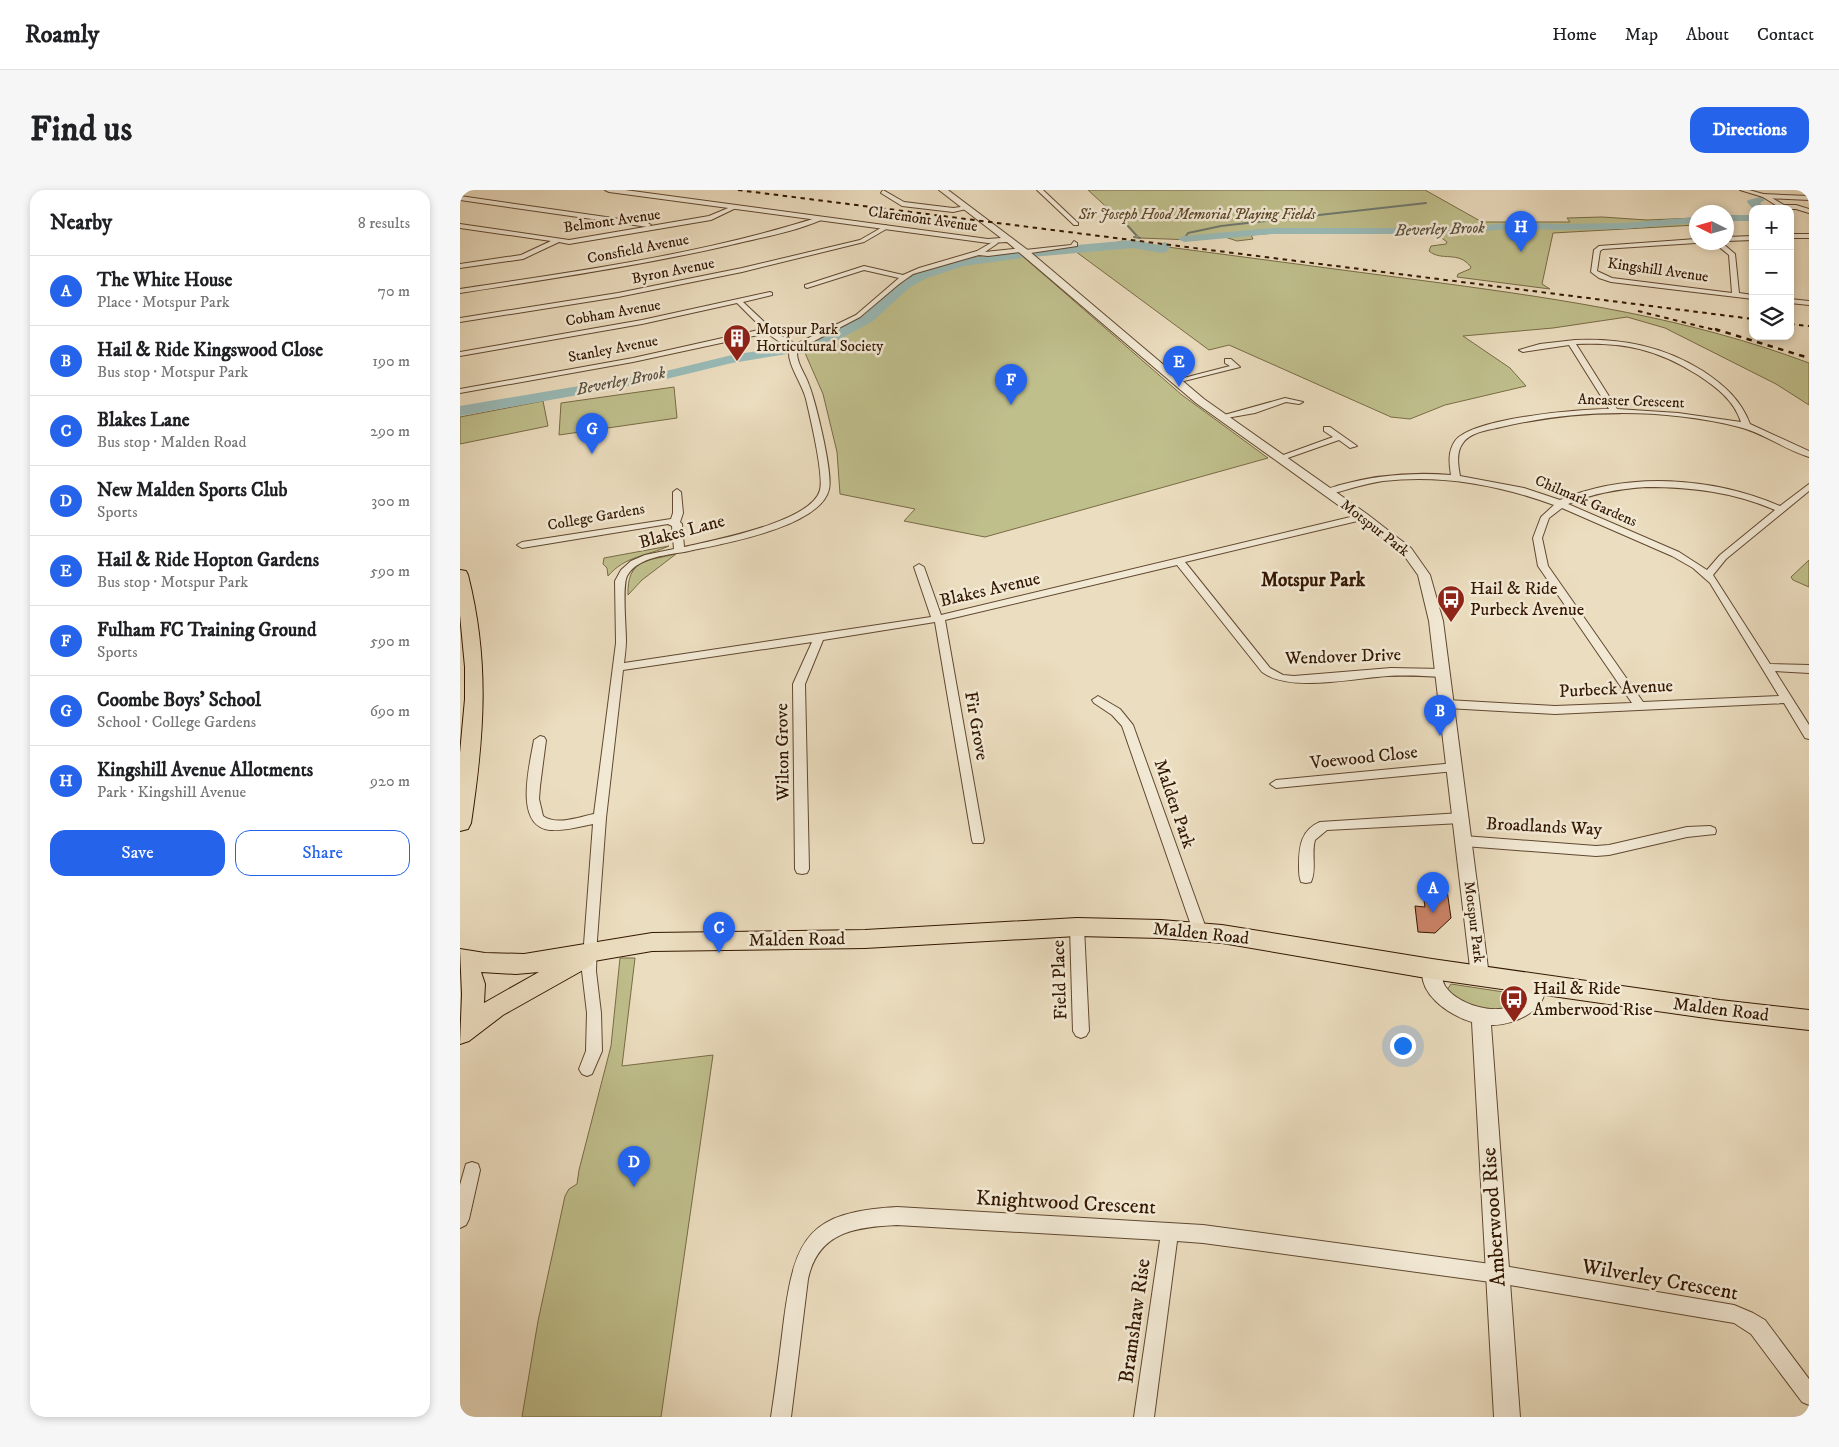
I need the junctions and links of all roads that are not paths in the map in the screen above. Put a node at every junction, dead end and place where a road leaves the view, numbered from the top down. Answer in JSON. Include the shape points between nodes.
{"nodes":[{"id":1,"x":609,"y":190,"type":"edge"},
{"id":2,"x":943,"y":190,"type":"edge"},
{"id":3,"x":1040,"y":190,"type":"edge"},
{"id":4,"x":1743,"y":190,"type":"edge"},
{"id":5,"x":886,"y":191,"type":"edge"},
{"id":6,"x":1765,"y":196,"type":"junction"},
{"id":7,"x":460,"y":198,"type":"edge"},
{"id":8,"x":1809,"y":198,"type":"edge"},
{"id":9,"x":1779,"y":205,"type":"edge"},
{"id":10,"x":735,"y":207,"type":"junction"},
{"id":11,"x":1794,"y":207,"type":"edge"},
{"id":12,"x":968,"y":208,"type":"junction"},
{"id":13,"x":1809,"y":211,"type":"edge"},
{"id":14,"x":1794,"y":212,"type":"edge"},
{"id":15,"x":819,"y":218,"type":"junction"},
{"id":16,"x":1809,"y":219,"type":"edge"},
{"id":17,"x":1076,"y":224,"type":"dead end"},
{"id":18,"x":460,"y":226,"type":"edge"},
{"id":19,"x":657,"y":227,"type":"junction"},
{"id":20,"x":886,"y":228,"type":"junction"},
{"id":21,"x":1794,"y":236,"type":"edge"},
{"id":22,"x":1809,"y":236,"type":"edge"},
{"id":23,"x":1794,"y":237,"type":"edge"},
{"id":24,"x":1749,"y":238,"type":"edge"},
{"id":25,"x":1734,"y":239,"type":"edge"},
{"id":26,"x":1007,"y":240,"type":"junction"},
{"id":27,"x":557,"y":241,"type":"junction"},
{"id":28,"x":1689,"y":241,"type":"edge"},
{"id":29,"x":996,"y":242,"type":"junction"},
{"id":30,"x":1074,"y":243,"type":"dead end"},
{"id":31,"x":1803,"y":243,"type":"dead end"},
{"id":32,"x":1727,"y":250,"type":"edge"},
{"id":33,"x":1024,"y":252,"type":"junction"},
{"id":34,"x":979,"y":253,"type":"junction"},
{"id":35,"x":460,"y":266,"type":"edge"},
{"id":36,"x":903,"y":277,"type":"junction"},
{"id":37,"x":807,"y":286,"type":"dead end"},
{"id":38,"x":460,"y":291,"type":"edge"},
{"id":39,"x":770,"y":294,"type":"dead end"},
{"id":40,"x":1736,"y":295,"type":"junction"},
{"id":41,"x":1749,"y":297,"type":"edge"},
{"id":42,"x":739,"y":302,"type":"junction"},
{"id":43,"x":1794,"y":302,"type":"edge"},
{"id":44,"x":1809,"y":304,"type":"edge"},
{"id":45,"x":460,"y":320,"type":"edge"},
{"id":46,"x":769,"y":330,"type":"junction"},
{"id":47,"x":1572,"y":343,"type":"junction"},
{"id":48,"x":795,"y":348,"type":"junction"},
{"id":49,"x":1523,"y":350,"type":"dead end"},
{"id":50,"x":460,"y":354,"type":"edge"},
{"id":51,"x":1228,"y":361,"type":"dead end"},
{"id":52,"x":1236,"y":367,"type":"junction"},
{"id":53,"x":1244,"y":372,"type":"dead end"},
{"id":54,"x":1176,"y":382,"type":"junction"},
{"id":55,"x":460,"y":390,"type":"edge"},
{"id":56,"x":1298,"y":402,"type":"dead end"},
{"id":57,"x":1614,"y":411,"type":"junction"},
{"id":58,"x":1221,"y":417,"type":"junction"},
{"id":59,"x":1746,"y":426,"type":"junction"},
{"id":60,"x":1326,"y":429,"type":"dead end"},
{"id":61,"x":1340,"y":437,"type":"junction"},
{"id":62,"x":1353,"y":446,"type":"dead end"},
{"id":63,"x":1809,"y":454,"type":"edge"},
{"id":64,"x":1279,"y":458,"type":"junction"},
{"id":65,"x":1456,"y":478,"type":"junction"},
{"id":66,"x":1809,"y":487,"type":"edge"},
{"id":67,"x":677,"y":492,"type":"dead end"},
{"id":68,"x":1327,"y":492,"type":"junction"},
{"id":69,"x":1561,"y":504,"type":"junction"},
{"id":70,"x":1780,"y":509,"type":"junction"},
{"id":71,"x":1363,"y":517,"type":"junction"},
{"id":72,"x":675,"y":522,"type":"junction"},
{"id":73,"x":522,"y":545,"type":"dead end"},
{"id":74,"x":679,"y":550,"type":"junction"},
{"id":75,"x":1179,"y":561,"type":"junction"},
{"id":76,"x":919,"y":567,"type":"dead end"},
{"id":77,"x":460,"y":575,"type":"edge"},
{"id":78,"x":1708,"y":575,"type":"junction"},
{"id":79,"x":938,"y":619,"type":"junction"},
{"id":80,"x":818,"y":639,"type":"junction"},
{"id":81,"x":618,"y":667,"type":"junction"},
{"id":82,"x":1768,"y":668,"type":"junction"},
{"id":83,"x":1809,"y":669,"type":"edge"},
{"id":84,"x":1443,"y":673,"type":"junction"},
{"id":85,"x":1787,"y":699,"type":"junction"},
{"id":86,"x":1098,"y":700,"type":"dead end"},
{"id":87,"x":1447,"y":704,"type":"junction"},
{"id":88,"x":1640,"y":706,"type":"junction"},
{"id":89,"x":1809,"y":735,"type":"edge"},
{"id":90,"x":540,"y":740,"type":"dead end"},
{"id":91,"x":1455,"y":767,"type":"junction"},
{"id":92,"x":1276,"y":784,"type":"dead end"},
{"id":93,"x":600,"y":818,"type":"junction"},
{"id":94,"x":1461,"y":818,"type":"junction"},
{"id":95,"x":460,"y":823,"type":"edge"},
{"id":96,"x":1710,"y":831,"type":"dead end"},
{"id":97,"x":978,"y":840,"type":"dead end"},
{"id":98,"x":1464,"y":841,"type":"junction"},
{"id":99,"x":802,"y":870,"type":"dead end"},
{"id":100,"x":1306,"y":878,"type":"dead end"},
{"id":101,"x":1077,"y":927,"type":"junction"},
{"id":102,"x":1200,"y":932,"type":"junction"},
{"id":103,"x":590,"y":954,"type":"junction"},
{"id":104,"x":461,"y":959,"type":"edge"},
{"id":105,"x":1432,"y":969,"type":"junction"},
{"id":106,"x":1480,"y":976,"type":"junction"},
{"id":107,"x":1535,"y":984,"type":"junction"},
{"id":108,"x":1481,"y":1017,"type":"junction"},
{"id":109,"x":1809,"y":1020,"type":"edge"},
{"id":110,"x":460,"y":1031,"type":"edge"},
{"id":111,"x":1081,"y":1031,"type":"dead end"},
{"id":112,"x":587,"y":1069,"type":"dead end"},
{"id":113,"x":472,"y":1170,"type":"dead end"},
{"id":114,"x":460,"y":1219,"type":"edge"},
{"id":115,"x":1170,"y":1232,"type":"junction"},
{"id":116,"x":1498,"y":1274,"type":"junction"},
{"id":117,"x":1809,"y":1395,"type":"edge"},
{"id":118,"x":780,"y":1417,"type":"edge"},
{"id":119,"x":1144,"y":1417,"type":"edge"},
{"id":120,"x":1507,"y":1417,"type":"edge"}],
"edges":[{"from":1,"to":10,"type":"street","name":"Claremont Avenue"},
{"from":2,"to":12,"type":"street"},
{"from":3,"to":17,"type":"street"},
{"from":4,"to":6,"type":"street"},
{"from":5,"to":12,"type":"street","via":[[902,204],[952,210]]},
{"from":6,"to":8,"type":"street"},
{"from":6,"to":9,"type":"street"},
{"from":7,"to":19,"type":"street"},
{"from":10,"to":15,"type":"street","name":"Claremont Avenue"},
{"from":10,"to":19,"type":"street","name":"Belmont Avenue","via":[[715,217]]},
{"from":11,"to":13,"type":"street"},
{"from":12,"to":26,"type":"street"},
{"from":14,"to":16,"type":"street"},
{"from":15,"to":20,"type":"street","name":"Claremont Avenue"},
{"from":15,"to":38,"type":"street","name":"Consfield Avenue","via":[[680,254]]},
{"from":18,"to":27,"type":"street","name":"Belmont Avenue"},
{"from":19,"to":27,"type":"street","name":"Belmont Avenue","via":[[569,242]]},
{"from":20,"to":29,"type":"street","name":"Claremont Avenue"},
{"from":20,"to":45,"type":"street","name":"Byron Avenue","via":[[862,241],[742,270],[618,295]]},
{"from":21,"to":22,"type":"street"},
{"from":23,"to":31,"type":"street"},
{"from":24,"to":25,"type":"street"},
{"from":26,"to":29,"type":"street","name":"Claremont Avenue"},
{"from":26,"to":33,"type":"street"},
{"from":27,"to":35,"type":"street","via":[[523,257]]},
{"from":28,"to":40,"type":"street","name":"Kingshill Avenue","via":[[1601,247],[1597,250],[1594,272],[1611,280]]},
{"from":29,"to":34,"type":"street"},
{"from":30,"to":33,"type":"street","via":[[1074,246]]},
{"from":32,"to":40,"type":"street","via":[[1732,254]]},
{"from":33,"to":34,"type":"street"},
{"from":33,"to":54,"type":"street","name":"Motspur Park"},
{"from":34,"to":36,"type":"street"},
{"from":36,"to":37,"type":"street","via":[[864,268]]},
{"from":36,"to":48,"type":"street","via":[[856,318]]},
{"from":39,"to":42,"type":"street","name":"Cobham Avenue"},
{"from":40,"to":41,"type":"street","name":"Kingshill Avenue"},
{"from":42,"to":46,"type":"street"},
{"from":42,"to":50,"type":"street","name":"Cobham Avenue"},
{"from":43,"to":44,"type":"street"},
{"from":46,"to":48,"type":"street"},
{"from":46,"to":55,"type":"street","name":"Stanley Avenue","via":[[633,360]]},
{"from":47,"to":49,"type":"street"},
{"from":47,"to":57,"type":"street"},
{"from":47,"to":59,"type":"street","via":[[1635,345],[1674,358],[1722,387],[1736,404]]},
{"from":48,"to":74,"type":"street","name":"Blakes Lane","via":[[792,356],[814,417],[826,483],[823,496],[810,510],[787,520],[743,535]]},
{"from":51,"to":52,"type":"street"},
{"from":52,"to":53,"type":"street"},
{"from":52,"to":54,"type":"street"},
{"from":54,"to":58,"type":"street","name":"Motspur Park"},
{"from":56,"to":58,"type":"street","via":[[1285,400]]},
{"from":57,"to":59,"type":"street","name":"Ancaster Crescent","via":[[1683,416]]},
{"from":57,"to":65,"type":"street","name":"Ancaster Crescent","via":[[1540,416],[1468,434],[1460,438],[1454,451]]},
{"from":58,"to":64,"type":"street","name":"Motspur Park"},
{"from":59,"to":63,"type":"street","name":"Ancaster Crescent"},
{"from":60,"to":61,"type":"street"},
{"from":61,"to":62,"type":"street"},
{"from":61,"to":64,"type":"street"},
{"from":64,"to":68,"type":"street","name":"Motspur Park"},
{"from":65,"to":68,"type":"street","name":"Chilmark Gardens","via":[[1385,478]]},
{"from":65,"to":69,"type":"street","name":"Chilmark Gardens","via":[[1516,489]]},
{"from":66,"to":70,"type":"street"},
{"from":67,"to":72,"type":"street"},
{"from":68,"to":71,"type":"street","name":"Motspur Park"},
{"from":69,"to":70,"type":"street","via":[[1603,488],[1654,483],[1732,492]]},
{"from":69,"to":78,"type":"street","name":"Chilmark Gardens","via":[[1684,560]]},
{"from":69,"to":88,"type":"street","via":[[1549,514],[1539,531],[1540,558]]},
{"from":70,"to":78,"type":"street","via":[[1723,557]]},
{"from":71,"to":75,"type":"street","name":"Blakes Avenue"},
{"from":71,"to":84,"type":"street","name":"Motspur Park","via":[[1407,551],[1424,575],[1433,605]]},
{"from":72,"to":73,"type":"street","name":"College Gardens","via":[[662,521]]},
{"from":72,"to":74,"type":"street"},
{"from":74,"to":81,"type":"street","name":"Blakes Lane","via":[[638,561],[623,574],[620,581]]},
{"from":75,"to":79,"type":"street","name":"Blakes Avenue"},
{"from":75,"to":84,"type":"street","name":"Wendover Drive","via":[[1266,670],[1282,679],[1392,672]]},
{"from":76,"to":79,"type":"street","name":"Fir Grove"},
{"from":77,"to":95,"type":"highway","via":[[472,629],[475,673],[473,726]]},
{"from":78,"to":82,"type":"street"},
{"from":79,"to":80,"type":"street","name":"Blakes Avenue"},
{"from":79,"to":97,"type":"street","name":"Fir Grove"},
{"from":80,"to":81,"type":"street","name":"Blakes Avenue"},
{"from":80,"to":99,"type":"street","name":"Wilton Grove","via":[[799,684]]},
{"from":81,"to":93,"type":"street","name":"Blakes Lane"},
{"from":82,"to":83,"type":"street"},
{"from":82,"to":85,"type":"street"},
{"from":84,"to":87,"type":"street","name":"Motspur Park"},
{"from":85,"to":88,"type":"street","name":"Purbeck Avenue"},
{"from":85,"to":89,"type":"street"},
{"from":86,"to":102,"type":"street","name":"Malden Park","via":[[1127,724]]},
{"from":87,"to":88,"type":"street","name":"Purbeck Avenue","via":[[1541,710]]},
{"from":87,"to":91,"type":"street","name":"Motspur Park"},
{"from":90,"to":93,"type":"street","via":[[532,797],[537,820],[552,825]]},
{"from":91,"to":92,"type":"street","name":"Voewood Close"},
{"from":91,"to":94,"type":"street","name":"Motspur Park"},
{"from":93,"to":103,"type":"street","name":"Blakes Lane"},
{"from":94,"to":98,"type":"street","name":"Motspur Park"},
{"from":94,"to":100,"type":"street","via":[[1316,828],[1307,840]]},
{"from":96,"to":98,"type":"street","name":"Broadlands Way","via":[[1687,832],[1596,851]]},
{"from":98,"to":106,"type":"street","name":"Motspur Park"},
{"from":101,"to":102,"type":"main road","name":"Malden Road"},
{"from":101,"to":103,"type":"main road","name":"Malden Road","via":[[865,939],[652,942],[610,947]]},
{"from":101,"to":111,"type":"street","name":"Field Place"},
{"from":102,"to":105,"type":"main road","name":"Malden Road"},
{"from":103,"to":104,"type":"main road","name":"Malden Road","via":[[512,964]]},
{"from":103,"to":110,"type":"main road","name":"Malden Road"},
{"from":103,"to":112,"type":"street","name":"Blakes Lane","via":[[594,1051]]},
{"from":104,"to":110,"type":"main road","via":[[475,988],[474,1003]]},
{"from":105,"to":106,"type":"main road","name":"Malden Road"},
{"from":105,"to":108,"type":"street","via":[[1438,992],[1449,1002]]},
{"from":106,"to":107,"type":"main road","name":"Malden Road"},
{"from":107,"to":108,"type":"street","via":[[1534,998],[1524,1008],[1510,1016]]},
{"from":107,"to":109,"type":"main road","name":"Malden Road"},
{"from":108,"to":116,"type":"street","name":"Amberwood Rise"},
{"from":113,"to":114,"type":"street"},
{"from":115,"to":116,"type":"street","name":"Knightwood Crescent"},
{"from":115,"to":118,"type":"street","name":"Knightwood Crescent","via":[[897,1216],[859,1219],[831,1230],[816,1241],[800,1272]]},
{"from":115,"to":119,"type":"street","name":"Bramshaw Rise"},
{"from":116,"to":117,"type":"street","name":"Wilverley Crescent","via":[[1734,1314],[1747,1319],[1758,1327]]},
{"from":116,"to":120,"type":"street","name":"Amberwood Rise"}]}
